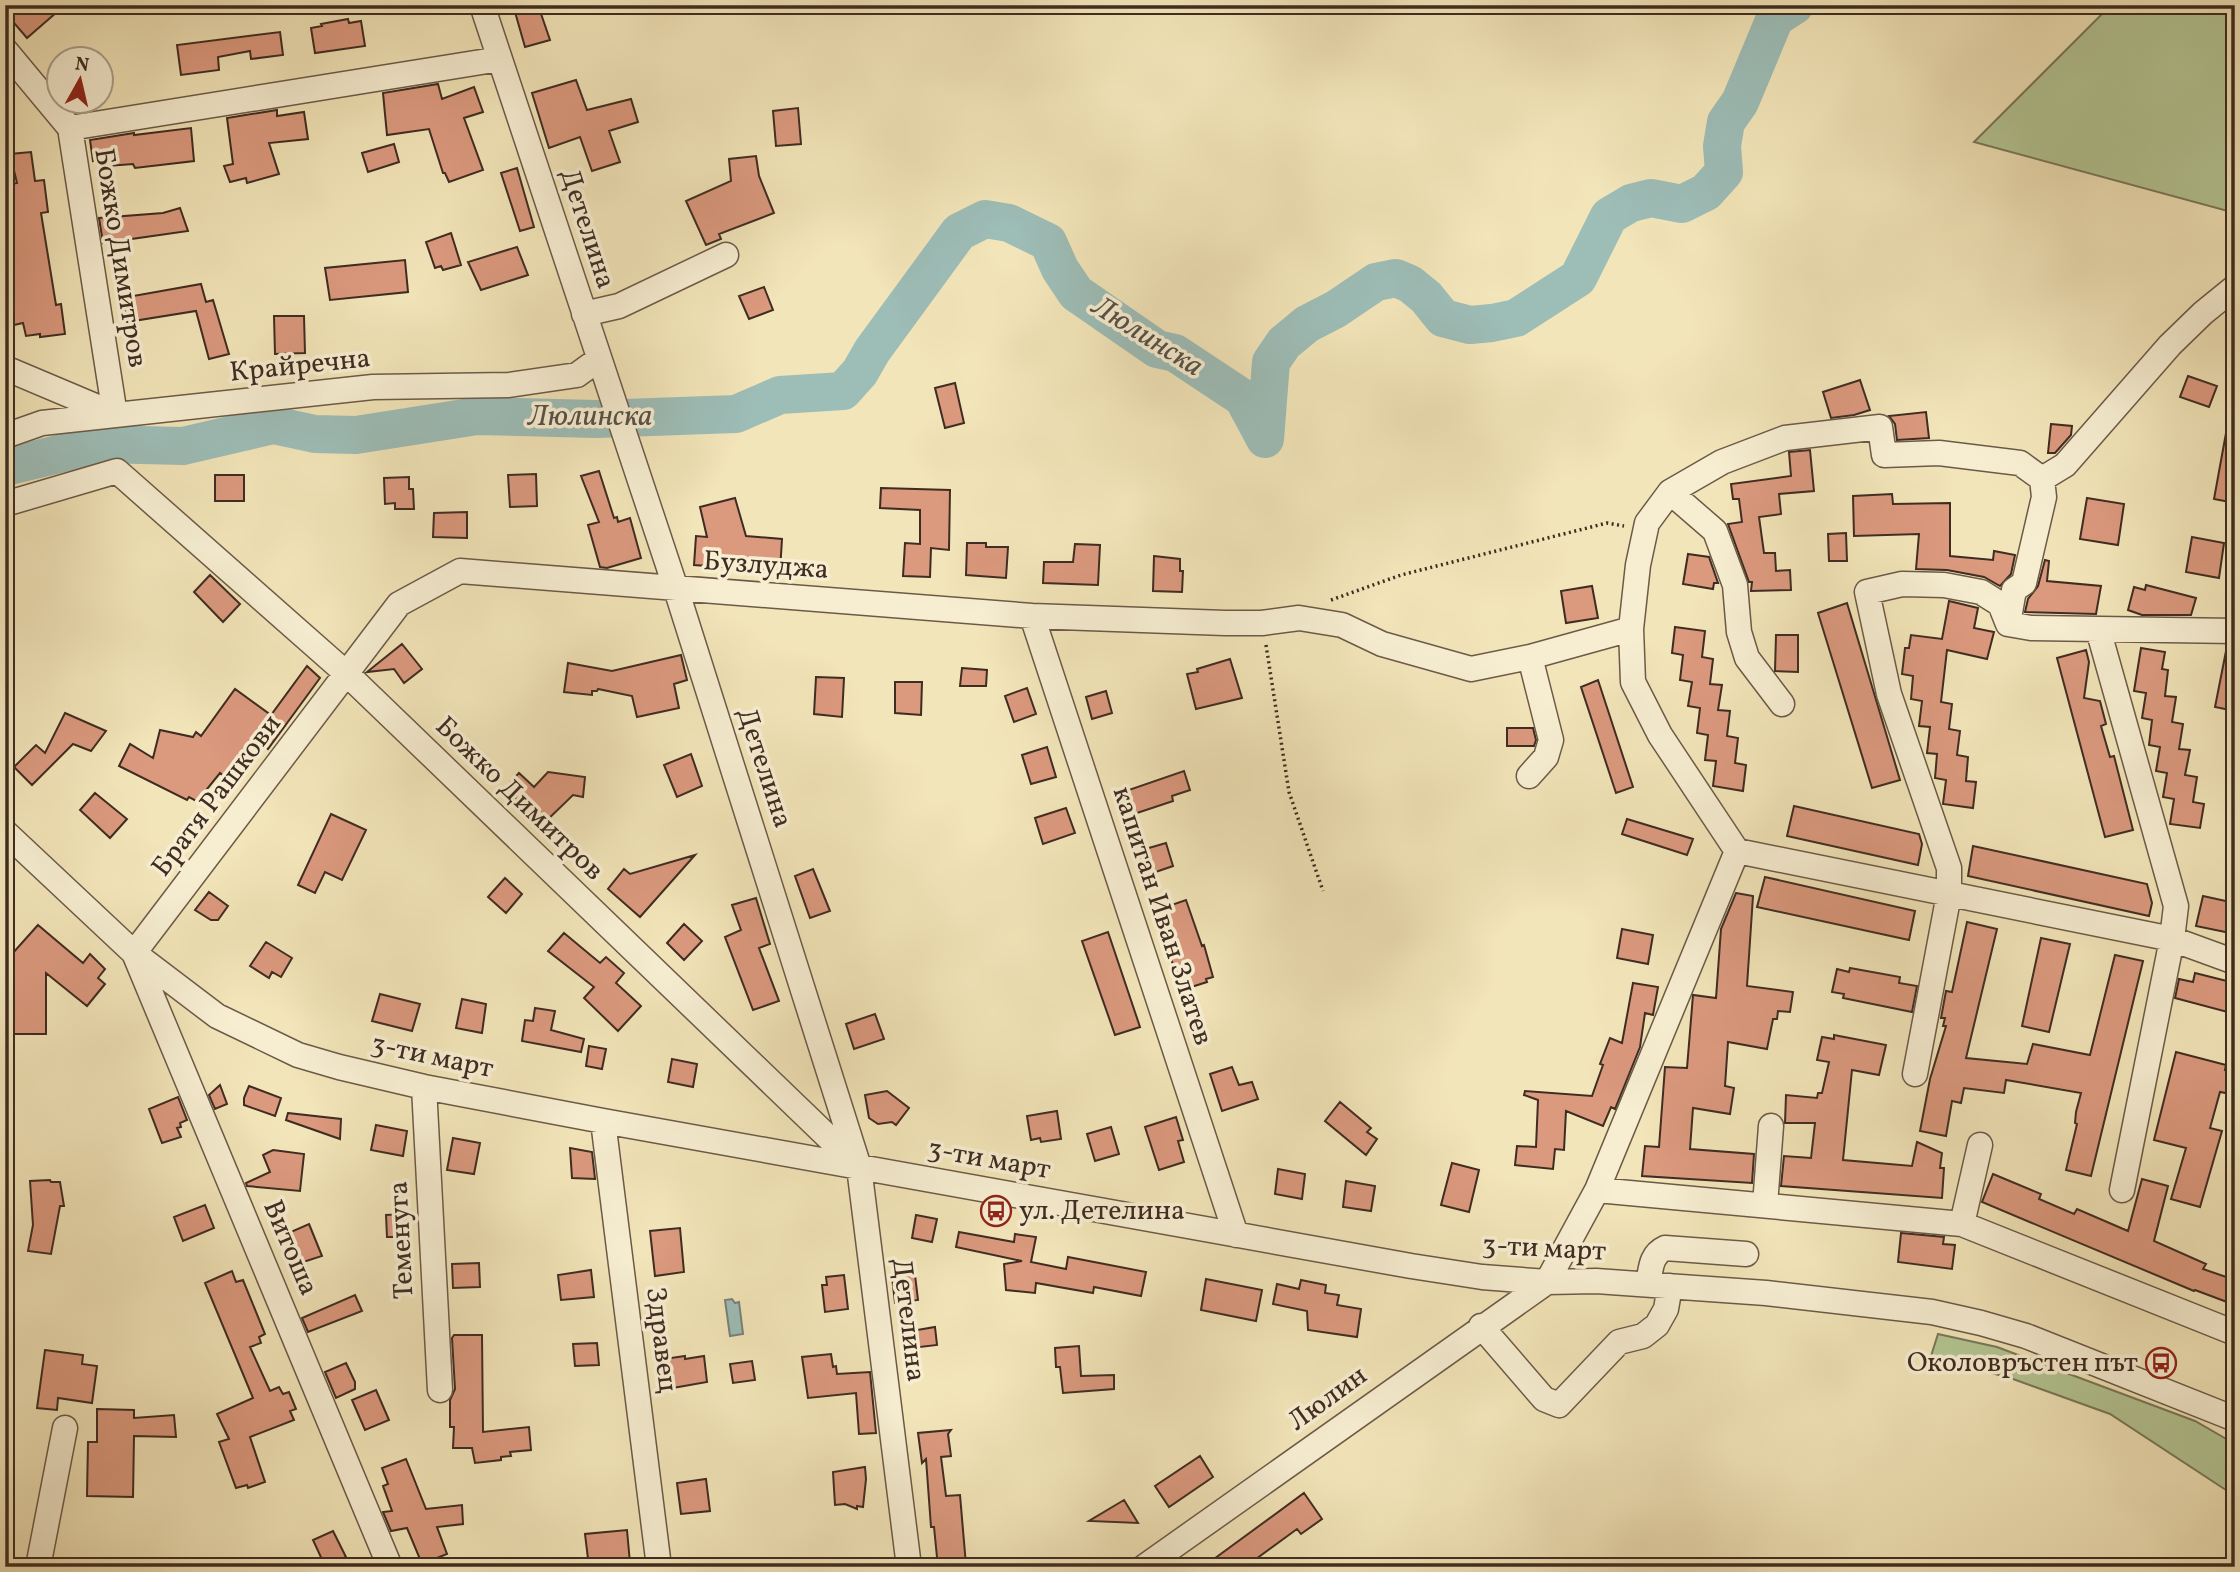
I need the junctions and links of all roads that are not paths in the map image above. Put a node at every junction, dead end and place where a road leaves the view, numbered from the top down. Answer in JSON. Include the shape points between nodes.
{"nodes":[{"id":1,"x":482,"y":5,"type":"edge"},
{"id":2,"x":5,"y":50,"type":"edge"},
{"id":3,"x":500,"y":59,"type":"junction"},
{"id":4,"x":69,"y":128,"type":"junction"},
{"id":5,"x":726,"y":256,"type":"dead end"},
{"id":6,"x":2235,"y":287,"type":"edge"},
{"id":7,"x":584,"y":314,"type":"junction"},
{"id":8,"x":599,"y":359,"type":"junction"},
{"id":9,"x":5,"y":368,"type":"edge"},
{"id":10,"x":115,"y":415,"type":"junction"},
{"id":11,"x":5,"y":436,"type":"edge"},
{"id":12,"x":2042,"y":479,"type":"junction"},
{"id":13,"x":1670,"y":492,"type":"junction"},
{"id":14,"x":5,"y":504,"type":"edge"},
{"id":15,"x":676,"y":589,"type":"junction"},
{"id":16,"x":1032,"y":616,"type":"junction"},
{"id":17,"x":2008,"y":624,"type":"junction"},
{"id":18,"x":1631,"y":629,"type":"junction"},
{"id":19,"x":2098,"y":629,"type":"junction"},
{"id":20,"x":2235,"y":631,"type":"edge"},
{"id":21,"x":1530,"y":657,"type":"junction"},
{"id":22,"x":347,"y":674,"type":"junction"},
{"id":23,"x":1782,"y":704,"type":"dead end"},
{"id":24,"x":1529,"y":776,"type":"dead end"},
{"id":25,"x":5,"y":832,"type":"edge"},
{"id":26,"x":1737,"y":851,"type":"junction"},
{"id":27,"x":1949,"y":894,"type":"junction"},
{"id":28,"x":2172,"y":939,"type":"junction"},
{"id":29,"x":134,"y":953,"type":"junction"},
{"id":30,"x":2235,"y":962,"type":"edge"},
{"id":31,"x":1915,"y":1074,"type":"dead end"},
{"id":32,"x":424,"y":1087,"type":"junction"},
{"id":33,"x":603,"y":1121,"type":"junction"},
{"id":34,"x":1771,"y":1126,"type":"dead end"},
{"id":35,"x":1980,"y":1145,"type":"dead end"},
{"id":36,"x":859,"y":1167,"type":"junction"},
{"id":37,"x":1597,"y":1189,"type":"junction"},
{"id":38,"x":2122,"y":1191,"type":"dead end"},
{"id":39,"x":1765,"y":1205,"type":"junction"},
{"id":40,"x":1962,"y":1223,"type":"junction"},
{"id":41,"x":1236,"y":1235,"type":"junction"},
{"id":42,"x":1746,"y":1254,"type":"dead end"},
{"id":43,"x":1547,"y":1282,"type":"junction"},
{"id":44,"x":1659,"y":1285,"type":"junction"},
{"id":45,"x":1481,"y":1326,"type":"junction"},
{"id":46,"x":2235,"y":1334,"type":"edge"},
{"id":47,"x":440,"y":1390,"type":"dead end"},
{"id":48,"x":2235,"y":1419,"type":"edge"},
{"id":49,"x":65,"y":1428,"type":"dead end"},
{"id":50,"x":38,"y":1567,"type":"edge"},
{"id":51,"x":390,"y":1567,"type":"edge"},
{"id":52,"x":659,"y":1567,"type":"edge"},
{"id":53,"x":909,"y":1567,"type":"edge"},
{"id":54,"x":1144,"y":1567,"type":"edge"}],
"edges":[{"from":1,"to":3,"type":"street","name":"Детелина"},
{"from":2,"to":4,"type":"street","name":"Божко Димитров"},
{"from":3,"to":4,"type":"street"},
{"from":3,"to":7,"type":"street","name":"Детелина"},
{"from":4,"to":10,"type":"street","name":"Божко Димитров"},
{"from":5,"to":7,"type":"street","via":[[619,306]]},
{"from":6,"to":12,"type":"street","via":[[2170,345],[2064,465]]},
{"from":7,"to":8,"type":"street","name":"Детелина"},
{"from":8,"to":10,"type":"street","name":"Крайречна","via":[[577,375],[509,384],[373,387]]},
{"from":8,"to":15,"type":"street","name":"Детелина"},
{"from":9,"to":10,"type":"street"},
{"from":10,"to":11,"type":"street","name":"Крайречна","via":[[42,424]]},
{"from":12,"to":13,"type":"street","via":[[2020,463],[1939,453],[1884,455],[1881,427],[1785,438],[1722,463]]},
{"from":12,"to":17,"type":"street","via":[[2044,498],[2024,583],[2014,590]]},
{"from":13,"to":18,"type":"street","via":[[1647,523]]},
{"from":13,"to":23,"type":"street","via":[[1715,531],[1735,585],[1739,632],[1747,658]]},
{"from":14,"to":22,"type":"street","name":"Божко Димитров","via":[[117,471]]},
{"from":15,"to":16,"type":"street","name":"Бузлуджа"},
{"from":15,"to":22,"type":"street","name":"Бузлуджа","via":[[460,571],[400,604]]},
{"from":15,"to":36,"type":"street","name":"Детелина"},
{"from":16,"to":21,"type":"street","name":"Бузлуджа","via":[[1225,623],[1299,618],[1342,625],[1382,644],[1471,669]]},
{"from":16,"to":41,"type":"street","name":"капитан Иван Златев"},
{"from":17,"to":19,"type":"street"},
{"from":17,"to":27,"type":"street","via":[[2000,604],[1980,592],[1902,584],[1867,592],[1889,694],[1949,868]]},
{"from":18,"to":21,"type":"street","name":"Бузлуджа"},
{"from":18,"to":26,"type":"street","via":[[1633,682],[1660,735]]},
{"from":19,"to":20,"type":"street"},
{"from":19,"to":28,"type":"street","via":[[2176,906]]},
{"from":21,"to":24,"type":"street","via":[[1551,740],[1546,757]]},
{"from":22,"to":29,"type":"street","name":"Братя Рашкови"},
{"from":22,"to":36,"type":"street","name":"Божко Димитров"},
{"from":25,"to":29,"type":"street","name":"3-ти март"},
{"from":26,"to":27,"type":"street"},
{"from":26,"to":37,"type":"street"},
{"from":27,"to":28,"type":"street"},
{"from":27,"to":31,"type":"street"},
{"from":28,"to":30,"type":"street"},
{"from":28,"to":38,"type":"street"},
{"from":29,"to":32,"type":"street","name":"3-ти март","via":[[217,1016],[259,1038],[339,1068]]},
{"from":29,"to":51,"type":"street","name":"Витоша"},
{"from":32,"to":33,"type":"street","name":"3-ти март"},
{"from":32,"to":47,"type":"street","name":"Теменуга"},
{"from":33,"to":36,"type":"street","name":"3-ти март"},
{"from":33,"to":52,"type":"street","name":"Здравец"},
{"from":34,"to":39,"type":"street"},
{"from":35,"to":40,"type":"street"},
{"from":36,"to":41,"type":"street","name":"3-ти март"},
{"from":36,"to":53,"type":"street","name":"Детелина"},
{"from":37,"to":39,"type":"street"},
{"from":37,"to":43,"type":"street"},
{"from":39,"to":40,"type":"street"},
{"from":40,"to":46,"type":"street"},
{"from":41,"to":43,"type":"street","name":"3-ти март","via":[[1410,1266]]},
{"from":42,"to":44,"type":"street","via":[[1665,1248],[1653,1259]]},
{"from":43,"to":44,"type":"street","name":"3-ти март"},
{"from":43,"to":45,"type":"street","name":"Люлин"},
{"from":44,"to":45,"type":"street","via":[[1666,1309],[1657,1325],[1643,1336],[1619,1342],[1559,1405],[1544,1399]]},
{"from":44,"to":48,"type":"street","name":"3-ти март","via":[[1931,1312],[1981,1323],[2085,1358]]},
{"from":45,"to":54,"type":"street","name":"Люлин"},
{"from":49,"to":50,"type":"street"}]}
